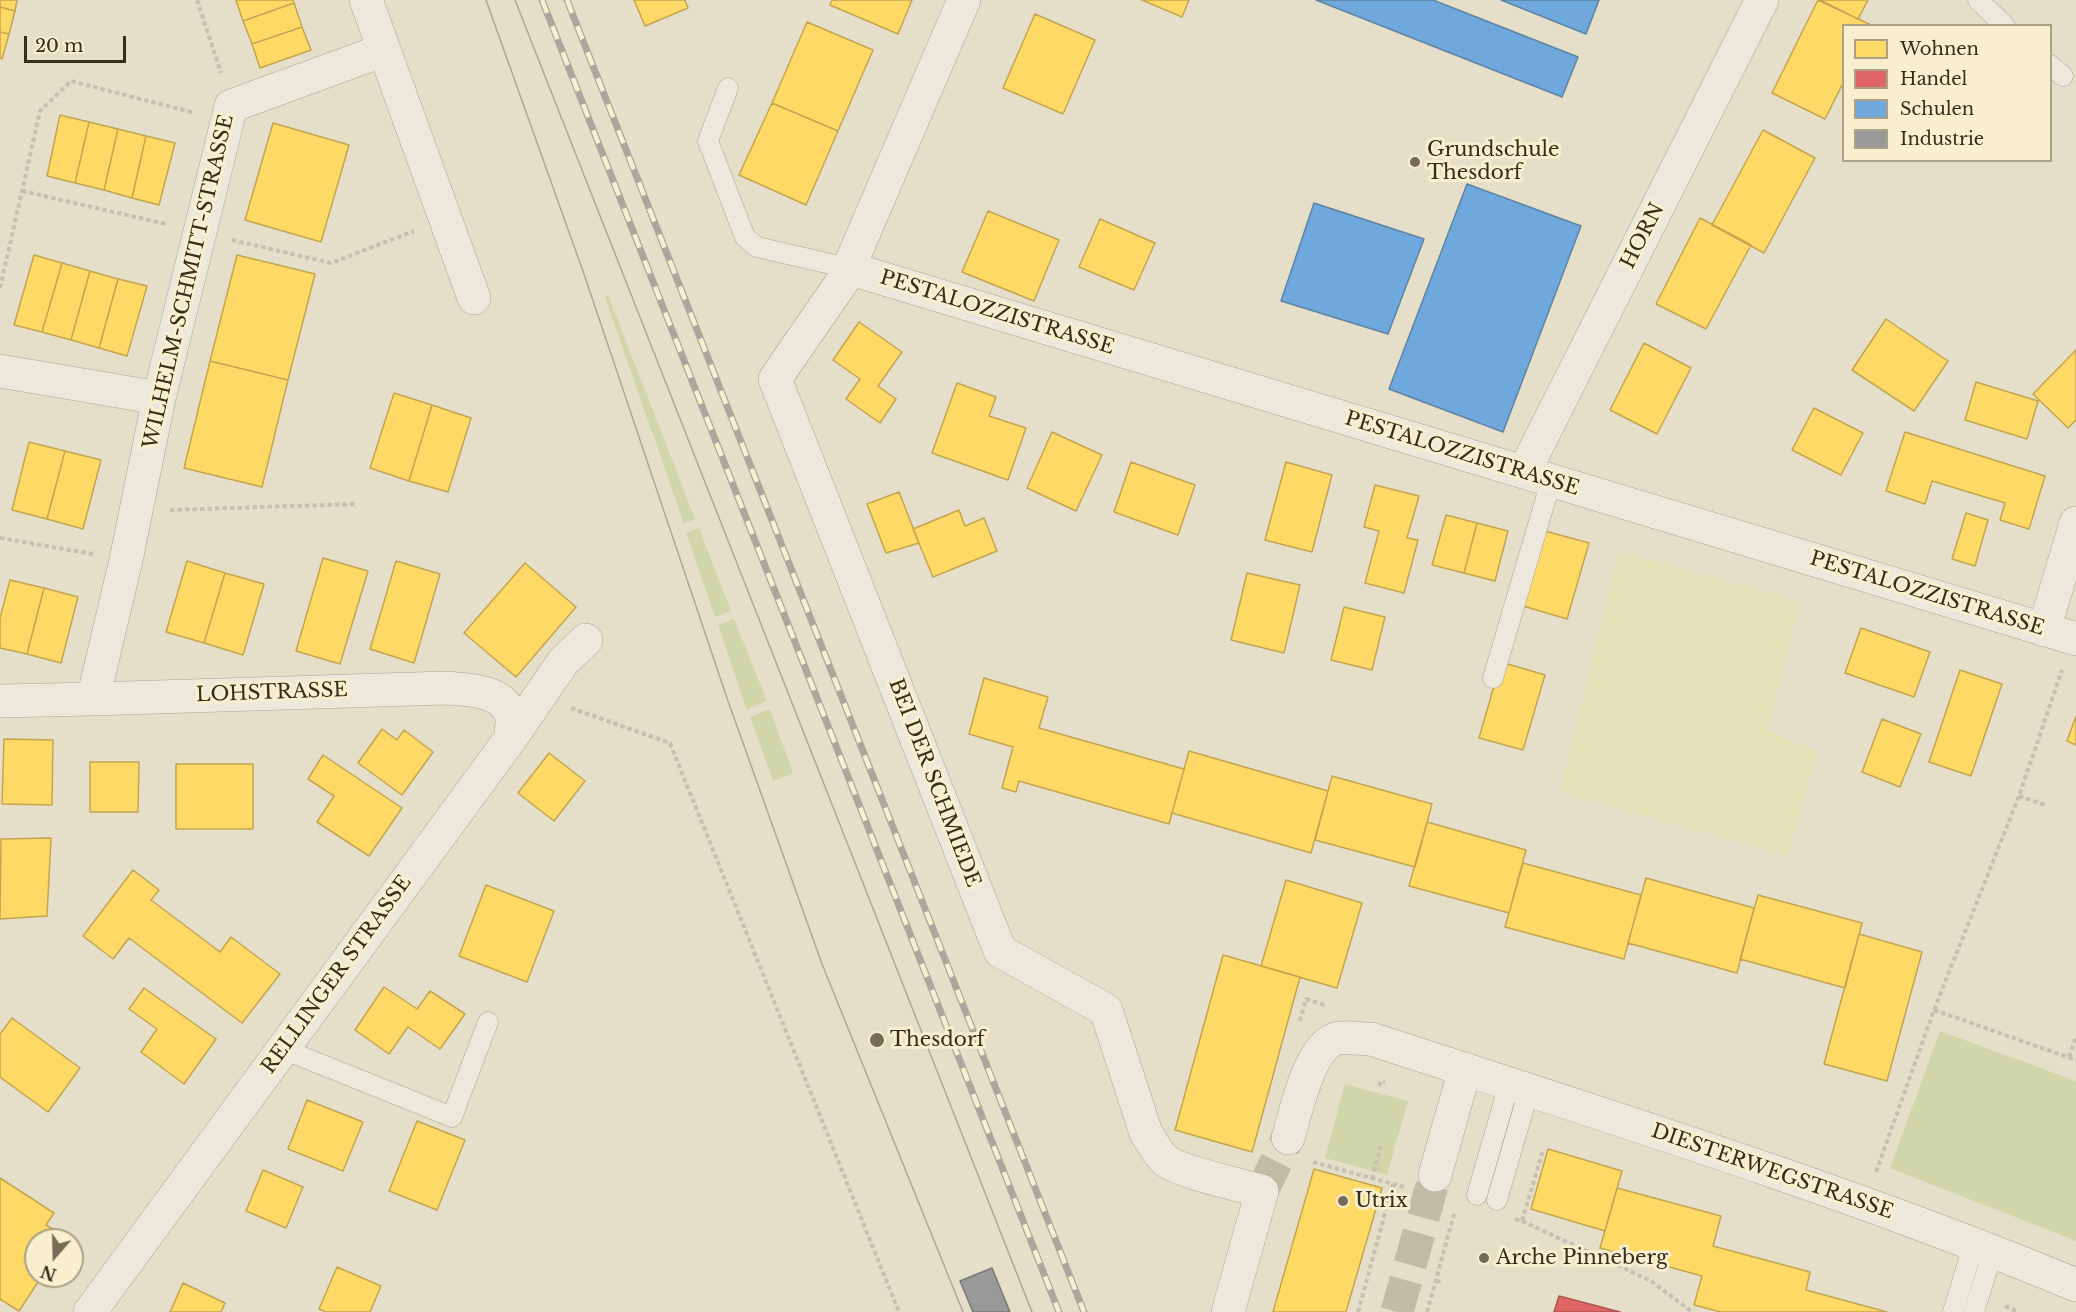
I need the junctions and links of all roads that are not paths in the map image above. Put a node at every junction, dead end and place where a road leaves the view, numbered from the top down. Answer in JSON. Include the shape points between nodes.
{"nodes":[{"id":1,"x":366,"y":0,"type":"edge"},
{"id":2,"x":964,"y":0,"type":"edge"},
{"id":3,"x":1762,"y":0,"type":"edge"},
{"id":4,"x":1978,"y":0,"type":"edge"},
{"id":5,"x":2003,"y":24,"type":"edge"},
{"id":6,"x":384,"y":50,"type":"junction"},
{"id":7,"x":728,"y":88,"type":"dead end"},
{"id":8,"x":848,"y":268,"type":"junction"},
{"id":9,"x":474,"y":298,"type":"dead end"},
{"id":10,"x":0,"y":371,"type":"edge"},
{"id":11,"x":159,"y":398,"type":"junction"},
{"id":12,"x":1538,"y":477,"type":"junction"},
{"id":13,"x":2076,"y":523,"type":"edge"},
{"id":14,"x":2064,"y":635,"type":"edge"},
{"id":15,"x":586,"y":640,"type":"dead end"},
{"id":16,"x":1492,"y":678,"type":"dead end"},
{"id":17,"x":93,"y":699,"type":"junction"},
{"id":18,"x":0,"y":700,"type":"edge"},
{"id":19,"x":511,"y":738,"type":"junction"},
{"id":20,"x":488,"y":1022,"type":"dead end"},
{"id":21,"x":283,"y":1049,"type":"junction"},
{"id":22,"x":1465,"y":1069,"type":"junction"},
{"id":23,"x":1519,"y":1087,"type":"junction"},
{"id":24,"x":1298,"y":1149,"type":"tunnel mouth"},
{"id":25,"x":1424,"y":1183,"type":"tunnel mouth"},
{"id":26,"x":1477,"y":1195,"type":"dead end"},
{"id":27,"x":1497,"y":1200,"type":"dead end"},
{"id":28,"x":1983,"y":1247,"type":"junction"},
{"id":29,"x":2076,"y":1285,"type":"edge"},
{"id":30,"x":90,"y":1312,"type":"edge"},
{"id":31,"x":1228,"y":1312,"type":"edge"},
{"id":32,"x":1953,"y":1312,"type":"edge"},
{"id":33,"x":1974,"y":1312,"type":"edge"}],
"edges":[{"from":1,"to":6,"type":"street"},
{"from":2,"to":8,"type":"street"},
{"from":3,"to":12,"type":"street","name":"HORN"},
{"from":4,"to":5,"type":"lane"},
{"from":6,"to":9,"type":"street"},
{"from":6,"to":11,"type":"street","name":"WILHELM-SCHMITT-STRASSE","via":[[229,114]]},
{"from":7,"to":8,"type":"lane","via":[[708,141],[745,237],[757,247]]},
{"from":8,"to":12,"type":"street","name":"PESTALOZZISTRASSE"},
{"from":8,"to":31,"type":"street","name":"BEI DER SCHMIEDE","via":[[775,379],[1000,951],[1106,1010],[1146,1133],[1166,1161],[1262,1191]]},
{"from":10,"to":11,"type":"street"},
{"from":11,"to":17,"type":"street","name":"WILHELM-SCHMITT-STRASSE"},
{"from":12,"to":14,"type":"street","name":"PESTALOZZISTRASSE"},
{"from":12,"to":16,"type":"lane"},
{"from":13,"to":14,"type":"street"},
{"from":15,"to":19,"type":"street","name":"RELLINGER STRASSE","via":[[563,662]]},
{"from":17,"to":18,"type":"street","name":"LOHSTRASSE"},
{"from":17,"to":19,"type":"street","name":"LOHSTRASSE","via":[[446,687],[499,698],[512,715]]},
{"from":19,"to":21,"type":"street","name":"RELLINGER STRASSE"},
{"from":20,"to":21,"type":"lane","via":[[452,1117]]},
{"from":21,"to":30,"type":"street","name":"RELLINGER STRASSE"},
{"from":22,"to":23,"type":"street","name":"DIESTERWEGSTRASSE"},
{"from":22,"to":24,"type":"street","name":"DIESTERWEGSTRASSE","via":[[1371,1039],[1336,1038],[1310,1066]]},
{"from":22,"to":25,"type":"street"},
{"from":23,"to":26,"type":"lane"},
{"from":23,"to":27,"type":"lane"},
{"from":23,"to":28,"type":"street","name":"DIESTERWEGSTRASSE","via":[[1865,1203]]},
{"from":28,"to":29,"type":"street","name":"DIESTERWEGSTRASSE"},
{"from":28,"to":32,"type":"lane"},
{"from":28,"to":33,"type":"lane"}]}
